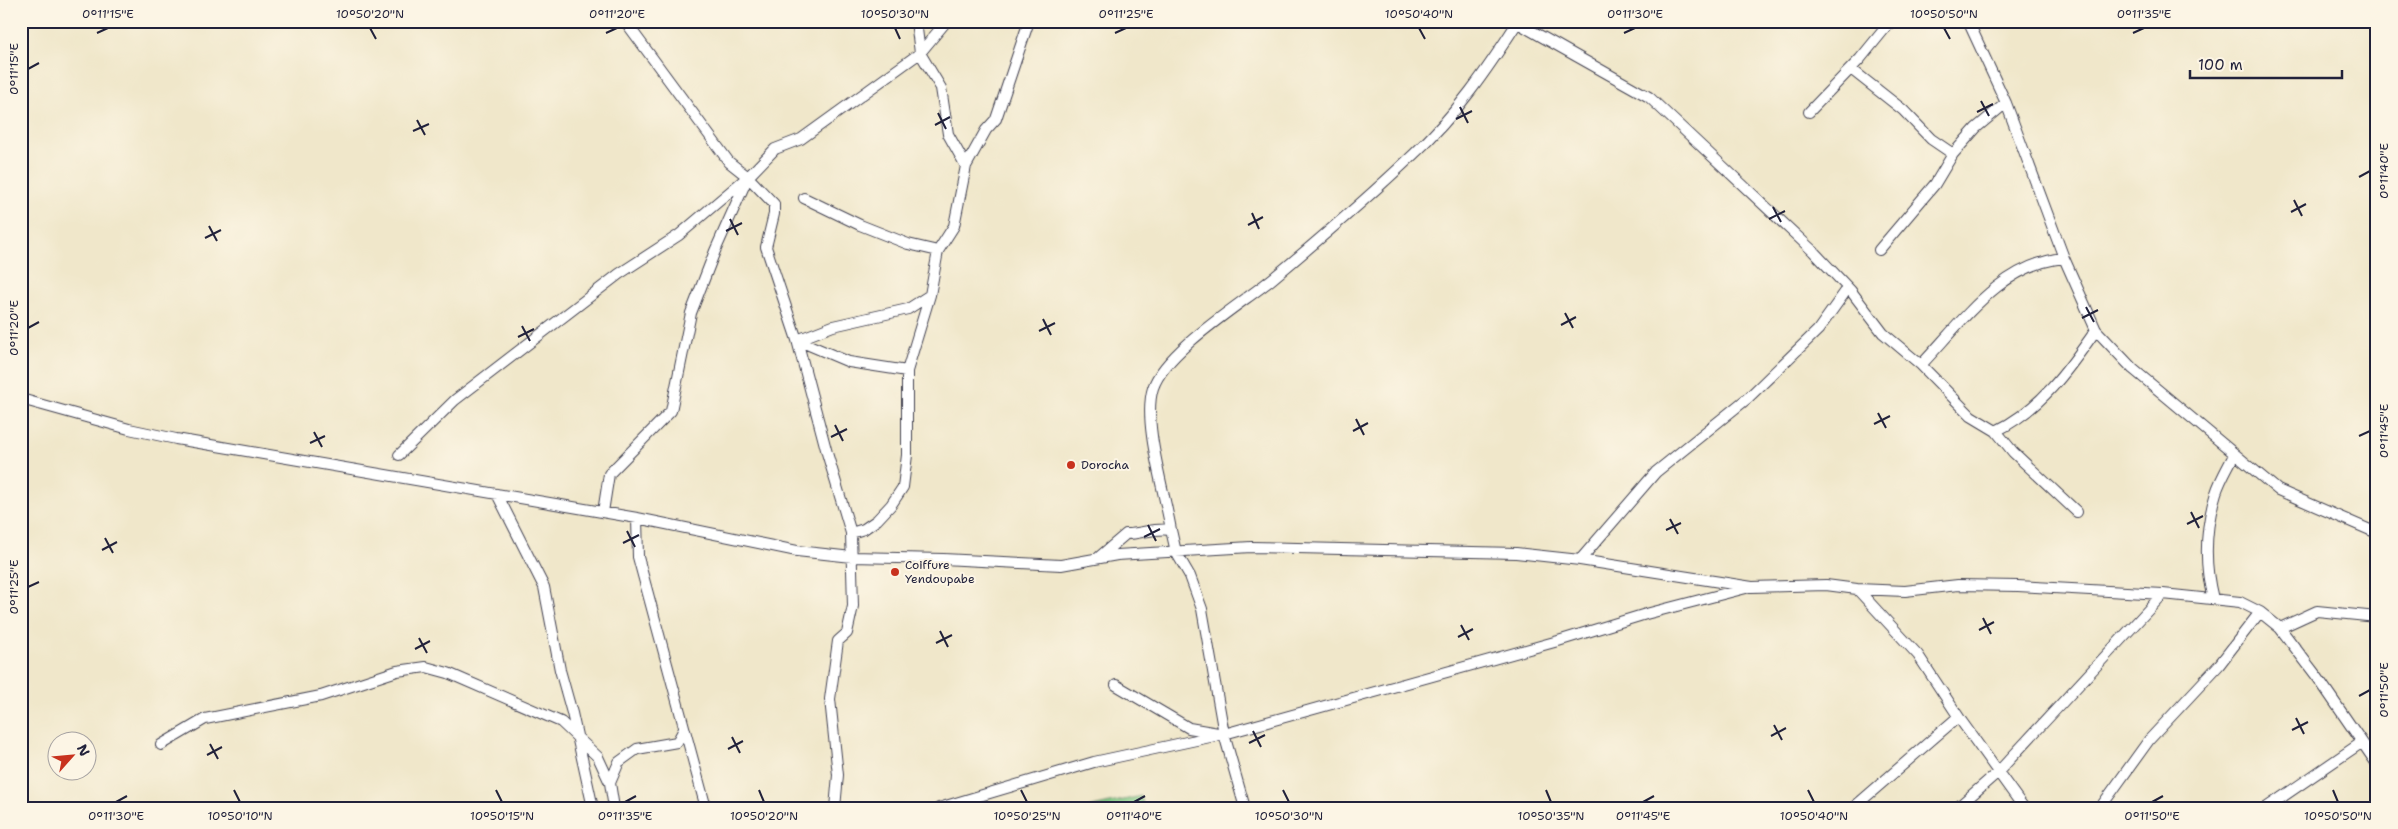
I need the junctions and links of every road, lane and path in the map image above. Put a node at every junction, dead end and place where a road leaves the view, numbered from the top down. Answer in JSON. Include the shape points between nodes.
{"nodes":[{"id":1,"x":625,"y":21,"type":"edge"},
{"id":2,"x":916,"y":21,"type":"edge"},
{"id":3,"x":1029,"y":21,"type":"edge"},
{"id":4,"x":1891,"y":21,"type":"edge"},
{"id":5,"x":1968,"y":21,"type":"edge"},
{"id":6,"x":946,"y":22,"type":"dead end"},
{"id":7,"x":1515,"y":22,"type":"edge"},
{"id":8,"x":920,"y":53,"type":"junction"},
{"id":9,"x":1851,"y":69,"type":"junction"},
{"id":10,"x":2006,"y":103,"type":"junction"},
{"id":11,"x":1809,"y":112,"type":"dead end"},
{"id":12,"x":1952,"y":154,"type":"junction"},
{"id":13,"x":966,"y":166,"type":"junction"},
{"id":14,"x":748,"y":177,"type":"junction"},
{"id":15,"x":804,"y":198,"type":"dead end"},
{"id":16,"x":1879,"y":250,"type":"dead end"},
{"id":17,"x":938,"y":251,"type":"junction"},
{"id":18,"x":2064,"y":258,"type":"junction"},
{"id":19,"x":1848,"y":288,"type":"junction"},
{"id":20,"x":930,"y":295,"type":"junction"},
{"id":21,"x":2096,"y":330,"type":"junction"},
{"id":22,"x":797,"y":340,"type":"junction"},
{"id":23,"x":1921,"y":365,"type":"junction"},
{"id":24,"x":907,"y":371,"type":"junction"},
{"id":25,"x":21,"y":399,"type":"edge"},
{"id":26,"x":1996,"y":431,"type":"junction"},
{"id":27,"x":399,"y":455,"type":"dead end"},
{"id":28,"x":2234,"y":455,"type":"junction"},
{"id":29,"x":497,"y":494,"type":"junction"},
{"id":30,"x":603,"y":512,"type":"junction"},
{"id":31,"x":2077,"y":512,"type":"dead end"},
{"id":32,"x":638,"y":518,"type":"junction"},
{"id":33,"x":1171,"y":530,"type":"junction"},
{"id":34,"x":851,"y":533,"type":"junction"},
{"id":35,"x":2377,"y":533,"type":"edge"},
{"id":36,"x":1176,"y":552,"type":"junction"},
{"id":37,"x":852,"y":557,"type":"junction"},
{"id":38,"x":1099,"y":557,"type":"junction"},
{"id":39,"x":1580,"y":560,"type":"junction"},
{"id":40,"x":1752,"y":587,"type":"junction"},
{"id":41,"x":1857,"y":589,"type":"junction"},
{"id":42,"x":2163,"y":594,"type":"junction"},
{"id":43,"x":2213,"y":600,"type":"junction"},
{"id":44,"x":2260,"y":612,"type":"junction"},
{"id":45,"x":2377,"y":617,"type":"edge"},
{"id":46,"x":2280,"y":628,"type":"junction"},
{"id":47,"x":1116,"y":685,"type":"dead end"},
{"id":48,"x":1958,"y":717,"type":"junction"},
{"id":49,"x":684,"y":728,"type":"junction"},
{"id":50,"x":1224,"y":734,"type":"junction"},
{"id":51,"x":577,"y":739,"type":"junction"},
{"id":52,"x":2361,"y":743,"type":"junction"},
{"id":53,"x":161,"y":745,"type":"dead end"},
{"id":54,"x":2375,"y":760,"type":"edge"},
{"id":55,"x":1998,"y":772,"type":"junction"},
{"id":56,"x":610,"y":783,"type":"junction"},
{"id":57,"x":593,"y":808,"type":"edge"},
{"id":58,"x":614,"y":808,"type":"edge"},
{"id":59,"x":706,"y":808,"type":"edge"},
{"id":60,"x":835,"y":808,"type":"edge"},
{"id":61,"x":938,"y":808,"type":"edge"},
{"id":62,"x":1244,"y":808,"type":"edge"},
{"id":63,"x":1853,"y":808,"type":"edge"},
{"id":64,"x":1957,"y":808,"type":"edge"},
{"id":65,"x":2024,"y":808,"type":"edge"},
{"id":66,"x":2100,"y":808,"type":"edge"},
{"id":67,"x":2266,"y":808,"type":"edge"}],
"edges":[{"from":1,"to":14,"type":"street","via":[[729,162]]},
{"from":2,"to":8,"type":"street"},
{"from":3,"to":13,"type":"street","via":[[996,119],[986,130]]},
{"from":4,"to":9,"type":"street"},
{"from":5,"to":10,"type":"street"},
{"from":6,"to":8,"type":"street"},
{"from":7,"to":19,"type":"street","via":[[1649,97]]},
{"from":7,"to":33,"type":"street","via":[[1471,92],[1443,126],[1272,279],[1170,362],[1153,388],[1149,419]]},
{"from":8,"to":13,"type":"street","via":[[941,88],[948,134]]},
{"from":8,"to":14,"type":"street","via":[[801,139],[775,149]]},
{"from":9,"to":11,"type":"street"},
{"from":9,"to":12,"type":"street"},
{"from":10,"to":12,"type":"street"},
{"from":10,"to":18,"type":"street"},
{"from":12,"to":16,"type":"street","via":[[1935,184]]},
{"from":13,"to":17,"type":"street","via":[[954,226]]},
{"from":14,"to":22,"type":"street","via":[[774,204],[766,247]]},
{"from":14,"to":27,"type":"street","via":[[679,235],[618,274],[454,400]]},
{"from":14,"to":30,"type":"street","via":[[691,313],[671,411],[609,474]]},
{"from":15,"to":17,"type":"street","via":[[860,226]]},
{"from":17,"to":20,"type":"street"},
{"from":18,"to":21,"type":"street"},
{"from":18,"to":23,"type":"street","via":[[2039,263],[1994,287]]},
{"from":19,"to":23,"type":"street","via":[[1883,333]]},
{"from":19,"to":39,"type":"street","via":[[1818,330],[1749,397],[1656,472]]},
{"from":20,"to":22,"type":"street","via":[[908,309],[833,326]]},
{"from":20,"to":24,"type":"street"},
{"from":21,"to":26,"type":"street","via":[[2063,376],[2008,425]]},
{"from":21,"to":28,"type":"street","via":[[2133,369]]},
{"from":22,"to":24,"type":"street","via":[[849,362]]},
{"from":22,"to":34,"type":"street"},
{"from":23,"to":26,"type":"street","via":[[1971,416]]},
{"from":24,"to":34,"type":"street","via":[[907,455],[903,486],[891,506],[877,520]]},
{"from":25,"to":29,"type":"street","via":[[176,440]]},
{"from":26,"to":31,"type":"street","via":[[2013,452]]},
{"from":28,"to":35,"type":"street","via":[[2278,490]]},
{"from":28,"to":43,"type":"street","via":[[2216,492],[2206,544],[2207,577]]},
{"from":29,"to":30,"type":"street"},
{"from":29,"to":51,"type":"street","via":[[544,587]]},
{"from":30,"to":32,"type":"street"},
{"from":32,"to":37,"type":"street","via":[[797,551]]},
{"from":32,"to":49,"type":"street","via":[[638,557]]},
{"from":33,"to":36,"type":"street"},
{"from":33,"to":38,"type":"street","via":[[1159,528],[1126,534]]},
{"from":34,"to":37,"type":"street"},
{"from":36,"to":38,"type":"street"},
{"from":36,"to":39,"type":"street","via":[[1251,547],[1516,553]]},
{"from":36,"to":50,"type":"street","via":[[1190,576],[1202,609]]},
{"from":37,"to":38,"type":"street","via":[[1061,565]]},
{"from":37,"to":60,"type":"street","via":[[853,606],[847,633],[838,641],[830,699],[838,774]]},
{"from":39,"to":40,"type":"street"},
{"from":40,"to":41,"type":"street","via":[[1826,585]]},
{"from":40,"to":50,"type":"street"},
{"from":41,"to":42,"type":"street","via":[[1905,591],[1958,585]]},
{"from":41,"to":48,"type":"street","via":[[1918,655]]},
{"from":42,"to":43,"type":"street"},
{"from":42,"to":55,"type":"street"},
{"from":43,"to":44,"type":"street","via":[[2240,602]]},
{"from":44,"to":46,"type":"street"},
{"from":44,"to":66,"type":"street","via":[[2219,665],[2149,740]]},
{"from":45,"to":46,"type":"street","via":[[2317,611]]},
{"from":46,"to":52,"type":"street"},
{"from":47,"to":50,"type":"street","via":[[1189,728]]},
{"from":48,"to":55,"type":"street"},
{"from":48,"to":63,"type":"street"},
{"from":49,"to":56,"type":"street","via":[[677,742],[636,749],[619,762]]},
{"from":49,"to":59,"type":"street"},
{"from":50,"to":61,"type":"street","via":[[1094,762]]},
{"from":50,"to":62,"type":"street"},
{"from":51,"to":53,"type":"street","via":[[562,722],[448,673],[426,667],[396,671],[321,696],[205,719]]},
{"from":51,"to":56,"type":"street","via":[[598,757]]},
{"from":51,"to":57,"type":"street"},
{"from":52,"to":54,"type":"street"},
{"from":52,"to":67,"type":"street"},
{"from":55,"to":64,"type":"street"},
{"from":55,"to":65,"type":"street"},
{"from":56,"to":58,"type":"street"}]}
